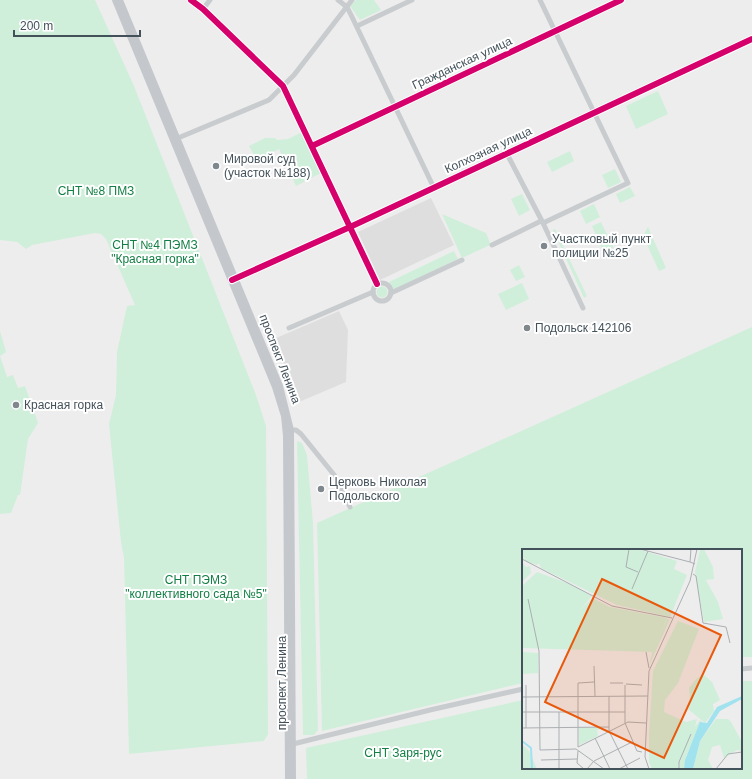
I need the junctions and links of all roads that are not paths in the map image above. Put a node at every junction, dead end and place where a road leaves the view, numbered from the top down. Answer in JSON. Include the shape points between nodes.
{"nodes":[{"id":1,"x":114,"y":0,"type":"edge"},
{"id":2,"x":120,"y":0,"type":"edge"},
{"id":3,"x":191,"y":0,"type":"edge"},
{"id":4,"x":210,"y":0,"type":"edge"},
{"id":5,"x":338,"y":0,"type":"edge"},
{"id":6,"x":352,"y":0,"type":"edge"},
{"id":7,"x":412,"y":0,"type":"edge"},
{"id":8,"x":540,"y":0,"type":"edge"},
{"id":9,"x":621,"y":0,"type":"edge"},
{"id":10,"x":347,"y":7,"type":"junction"},
{"id":11,"x":204,"y":9,"type":"junction"},
{"id":12,"x":357,"y":26,"type":"junction"},
{"id":13,"x":556,"y":31,"type":"junction"},
{"id":14,"x":752,"y":39,"type":"edge"},
{"id":15,"x":283,"y":86,"type":"junction"},
{"id":16,"x":396,"y":106,"type":"junction"},
{"id":17,"x":595,"y":112,"type":"junction"},
{"id":18,"x":178,"y":138,"type":"junction"},
{"id":19,"x":312,"y":146,"type":"junction"},
{"id":20,"x":507,"y":154,"type":"junction"},
{"id":21,"x":434,"y":188,"type":"junction"},
{"id":22,"x":542,"y":222,"type":"junction"},
{"id":23,"x":350,"y":227,"type":"junction"},
{"id":24,"x":492,"y":245,"type":"dead end"},
{"id":25,"x":462,"y":260,"type":"dead end"},
{"id":26,"x":234,"y":279,"type":"junction"},
{"id":27,"x":377,"y":284,"type":"junction"},
{"id":28,"x":373,"y":292,"type":"junction"},
{"id":29,"x":391,"y":293,"type":"junction"},
{"id":30,"x":583,"y":308,"type":"dead end"},
{"id":31,"x":289,"y":328,"type":"dead end"},
{"id":32,"x":291,"y":430,"type":"junction"},
{"id":33,"x":350,"y":507,"type":"dead end"},
{"id":34,"x":752,"y":668,"type":"edge"},
{"id":35,"x":742,"y":669,"type":"edge"},
{"id":36,"x":522,"y":689,"type":"edge"},
{"id":37,"x":293,"y":744,"type":"junction"},
{"id":38,"x":291,"y":750,"type":"junction"},
{"id":39,"x":288,"y":779,"type":"edge"},
{"id":40,"x":293,"y":779,"type":"edge"}],
"edges":[{"from":1,"to":26,"type":"main road","name":"проспект Ленина"},
{"from":2,"to":18,"type":"main road","name":"проспект Ленина"},
{"from":3,"to":11,"type":"street"},
{"from":4,"to":11,"type":"street"},
{"from":5,"to":10,"type":"street"},
{"from":6,"to":10,"type":"street"},
{"from":7,"to":12,"type":"street"},
{"from":8,"to":13,"type":"street"},
{"from":9,"to":13,"type":"street","name":"Гражданская улица"},
{"from":10,"to":12,"type":"street"},
{"from":10,"to":15,"type":"street"},
{"from":11,"to":15,"type":"street"},
{"from":12,"to":16,"type":"street"},
{"from":13,"to":16,"type":"street","name":"Гражданская улица"},
{"from":13,"to":17,"type":"street"},
{"from":14,"to":17,"type":"street","name":"Колхозная улица"},
{"from":15,"to":18,"type":"street","via":[[269,100]]},
{"from":15,"to":19,"type":"street"},
{"from":16,"to":19,"type":"street","name":"Гражданская улица"},
{"from":16,"to":21,"type":"street"},
{"from":17,"to":20,"type":"street","name":"Колхозная улица"},
{"from":17,"to":22,"type":"street","via":[[628,183]]},
{"from":18,"to":26,"type":"main road","name":"проспект Ленина"},
{"from":19,"to":23,"type":"street"},
{"from":20,"to":21,"type":"street","name":"Колхозная улица"},
{"from":20,"to":22,"type":"street"},
{"from":21,"to":23,"type":"street","name":"Колхозная улица"},
{"from":22,"to":24,"type":"street"},
{"from":22,"to":30,"type":"street"},
{"from":23,"to":26,"type":"street","name":"Колхозная улица"},
{"from":23,"to":27,"type":"street"},
{"from":25,"to":29,"type":"street"},
{"from":26,"to":32,"type":"main road","name":"проспект Ленина","via":[[280,386]]},
{"from":26,"to":38,"type":"main road","name":"проспект Ленина","via":[[276,387],[284,416]]},
{"from":27,"to":28,"type":"street"},
{"from":27,"to":29,"type":"street","via":[[386,284],[390,287]]},
{"from":28,"to":29,"type":"street","via":[[375,297],[383,300]]},
{"from":28,"to":31,"type":"street"},
{"from":32,"to":33,"type":"street","via":[[302,434],[336,476]]},
{"from":32,"to":37,"type":"main road","name":"проспект Ленина"},
{"from":34,"to":35,"type":"street"},
{"from":36,"to":37,"type":"street"},
{"from":37,"to":38,"type":"main road","name":"проспект Ленина"},
{"from":38,"to":39,"type":"main road"},
{"from":38,"to":40,"type":"main road"}]}
